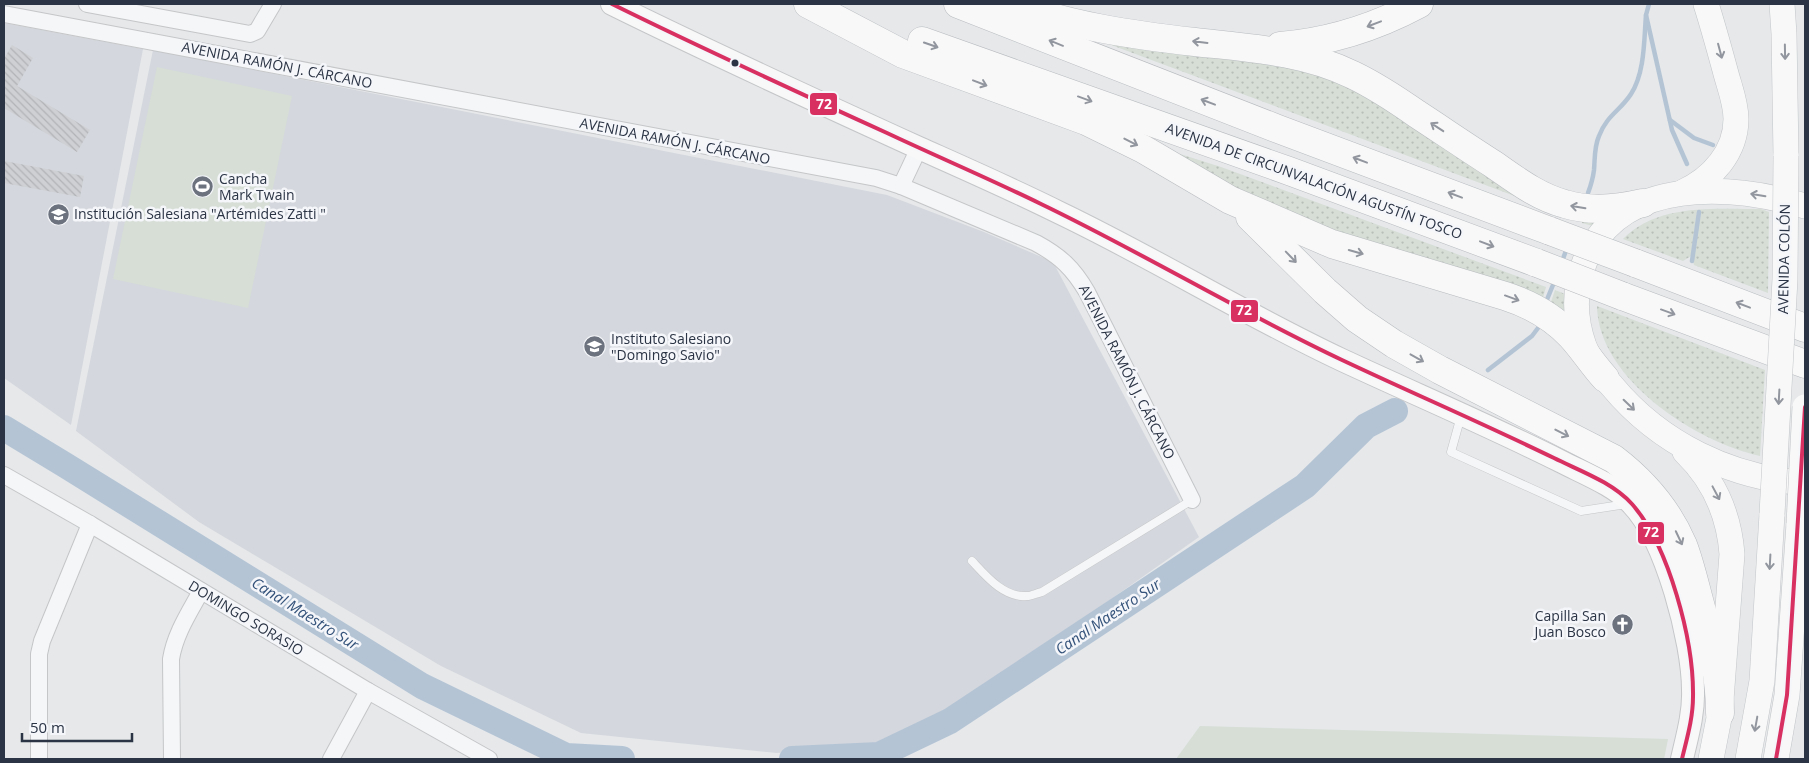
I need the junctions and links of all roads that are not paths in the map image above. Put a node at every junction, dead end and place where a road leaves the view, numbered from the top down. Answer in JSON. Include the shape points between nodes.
{"nodes":[{"id":1,"x":88,"y":4,"type":"edge"},
{"id":2,"x":273,"y":4,"type":"edge"},
{"id":3,"x":612,"y":4,"type":"edge"},
{"id":4,"x":808,"y":4,"type":"edge"},
{"id":5,"x":820,"y":4,"type":"edge"},
{"id":6,"x":958,"y":4,"type":"edge"},
{"id":7,"x":1011,"y":4,"type":"edge"},
{"id":8,"x":1418,"y":4,"type":"edge"},
{"id":9,"x":1706,"y":4,"type":"edge"},
{"id":10,"x":1782,"y":4,"type":"edge"},
{"id":11,"x":4,"y":14,"type":"edge"},
{"id":12,"x":1249,"y":47,"type":"junction"},
{"id":13,"x":919,"y":148,"type":"junction"},
{"id":14,"x":901,"y":186,"type":"junction"},
{"id":15,"x":1676,"y":194,"type":"junction"},
{"id":16,"x":1230,"y":200,"type":"junction"},
{"id":17,"x":1643,"y":203,"type":"junction"},
{"id":18,"x":1805,"y":206,"type":"edge"},
{"id":19,"x":1805,"y":328,"type":"edge"},
{"id":20,"x":1805,"y":364,"type":"edge"},
{"id":21,"x":1605,"y":378,"type":"junction"},
{"id":22,"x":1805,"y":407,"type":"edge"},
{"id":23,"x":1461,"y":414,"type":"junction"},
{"id":24,"x":1661,"y":431,"type":"junction"},
{"id":25,"x":4,"y":475,"type":"edge"},
{"id":26,"x":1805,"y":484,"type":"edge"},
{"id":27,"x":1192,"y":500,"type":"joint"},
{"id":28,"x":1632,"y":503,"type":"junction"},
{"id":29,"x":90,"y":524,"type":"junction"},
{"id":30,"x":972,"y":561,"type":"dead end"},
{"id":31,"x":201,"y":592,"type":"junction"},
{"id":32,"x":368,"y":691,"type":"junction"},
{"id":33,"x":1720,"y":713,"type":"junction"},
{"id":34,"x":481,"y":757,"type":"edge"},
{"id":35,"x":39,"y":759,"type":"edge"},
{"id":36,"x":172,"y":759,"type":"edge"},
{"id":37,"x":330,"y":759,"type":"edge"},
{"id":38,"x":1682,"y":759,"type":"edge"},
{"id":39,"x":1711,"y":759,"type":"edge"},
{"id":40,"x":1748,"y":759,"type":"edge"},
{"id":41,"x":1776,"y":759,"type":"edge"}],
"edges":[{"from":1,"to":2,"type":"street","via":[[250,34],[257,30]]},
{"from":3,"to":13,"type":"main road"},
{"from":4,"to":16,"type":"highway","one_way":true,"via":[[903,54],[1114,133]]},
{"from":5,"to":20,"type":"highway","name":"AVENIDA DE CIRCUNVALACIÓN AGUSTÍN TOSCO","one_way":true,"bridge":true,"via":[[1392,208]]},
{"from":19,"to":6,"type":"highway","one_way":true,"bridge":true,"via":[[1269,126]]},
{"from":12,"to":7,"type":"highway","one_way":true,"via":[[1094,27]]},
{"from":8,"to":12,"type":"highway","one_way":true,"via":[[1373,25],[1338,36],[1284,46]]},
{"from":9,"to":15,"type":"main road","one_way":true,"via":[[1733,100],[1734,133],[1730,148],[1716,169],[1698,184]]},
{"from":10,"to":40,"type":"main road","name":"AVENIDA COLÓN","one_way":true,"bridge":true,"via":[[1786,156],[1784,279],[1762,682]]},
{"from":11,"to":14,"type":"street","name":"AVENIDA RAMÓN J. CÁRCANO"},
{"from":17,"to":12,"type":"highway","one_way":true,"via":[[1598,209],[1552,200],[1515,180],[1365,81],[1317,61]]},
{"from":13,"to":14,"type":"street"},
{"from":13,"to":23,"type":"main road","via":[[1014,190],[1130,247],[1285,332]]},
{"from":14,"to":27,"type":"street","name":"AVENIDA RAMÓN J. CÁRCANO","via":[[1036,243],[1068,265],[1088,292]]},
{"from":15,"to":17,"type":"main road"},
{"from":18,"to":15,"type":"main road","one_way":true,"via":[[1727,191]]},
{"from":16,"to":21,"type":"highway","one_way":true,"via":[[1332,244],[1529,305],[1551,318],[1571,336]]},
{"from":16,"to":33,"type":"highway","one_way":true,"via":[[1274,238],[1326,291],[1374,330],[1415,357],[1614,459],[1650,492],[1676,531],[1689,565],[1717,670]]},
{"from":17,"to":21,"type":"main road","via":[[1612,224],[1596,241],[1582,268],[1576,304],[1580,334],[1592,361]]},
{"from":21,"to":24,"type":"main road","one_way":true,"via":[[1631,407]]},
{"from":22,"to":41,"type":"main road","bridge":true,"via":[[1787,695]]},
{"from":23,"to":28,"type":"main road","via":[[1586,474]]},
{"from":23,"to":28,"type":"lane","via":[[1451,452],[1581,511]]},
{"from":24,"to":26,"type":"main road","via":[[1695,453],[1728,468]]},
{"from":24,"to":33,"type":"main road","one_way":true,"via":[[1704,474],[1721,503],[1731,537]]},
{"from":25,"to":29,"type":"street","name":"DOMINGO SORASIO"},
{"from":27,"to":30,"type":"lane","via":[[1042,592],[1027,596],[1012,594],[991,582]]},
{"from":28,"to":38,"type":"main road","via":[[1660,547],[1687,639],[1694,692]]},
{"from":29,"to":31,"type":"street","name":"DOMINGO SORASIO"},
{"from":29,"to":35,"type":"street","via":[[39,654]]},
{"from":31,"to":32,"type":"street","name":"DOMINGO SORASIO"},
{"from":31,"to":36,"type":"street","via":[[173,646]]},
{"from":32,"to":34,"type":"street","name":"DOMINGO SORASIO"},
{"from":32,"to":37,"type":"street"},
{"from":33,"to":39,"type":"main road"}]}
